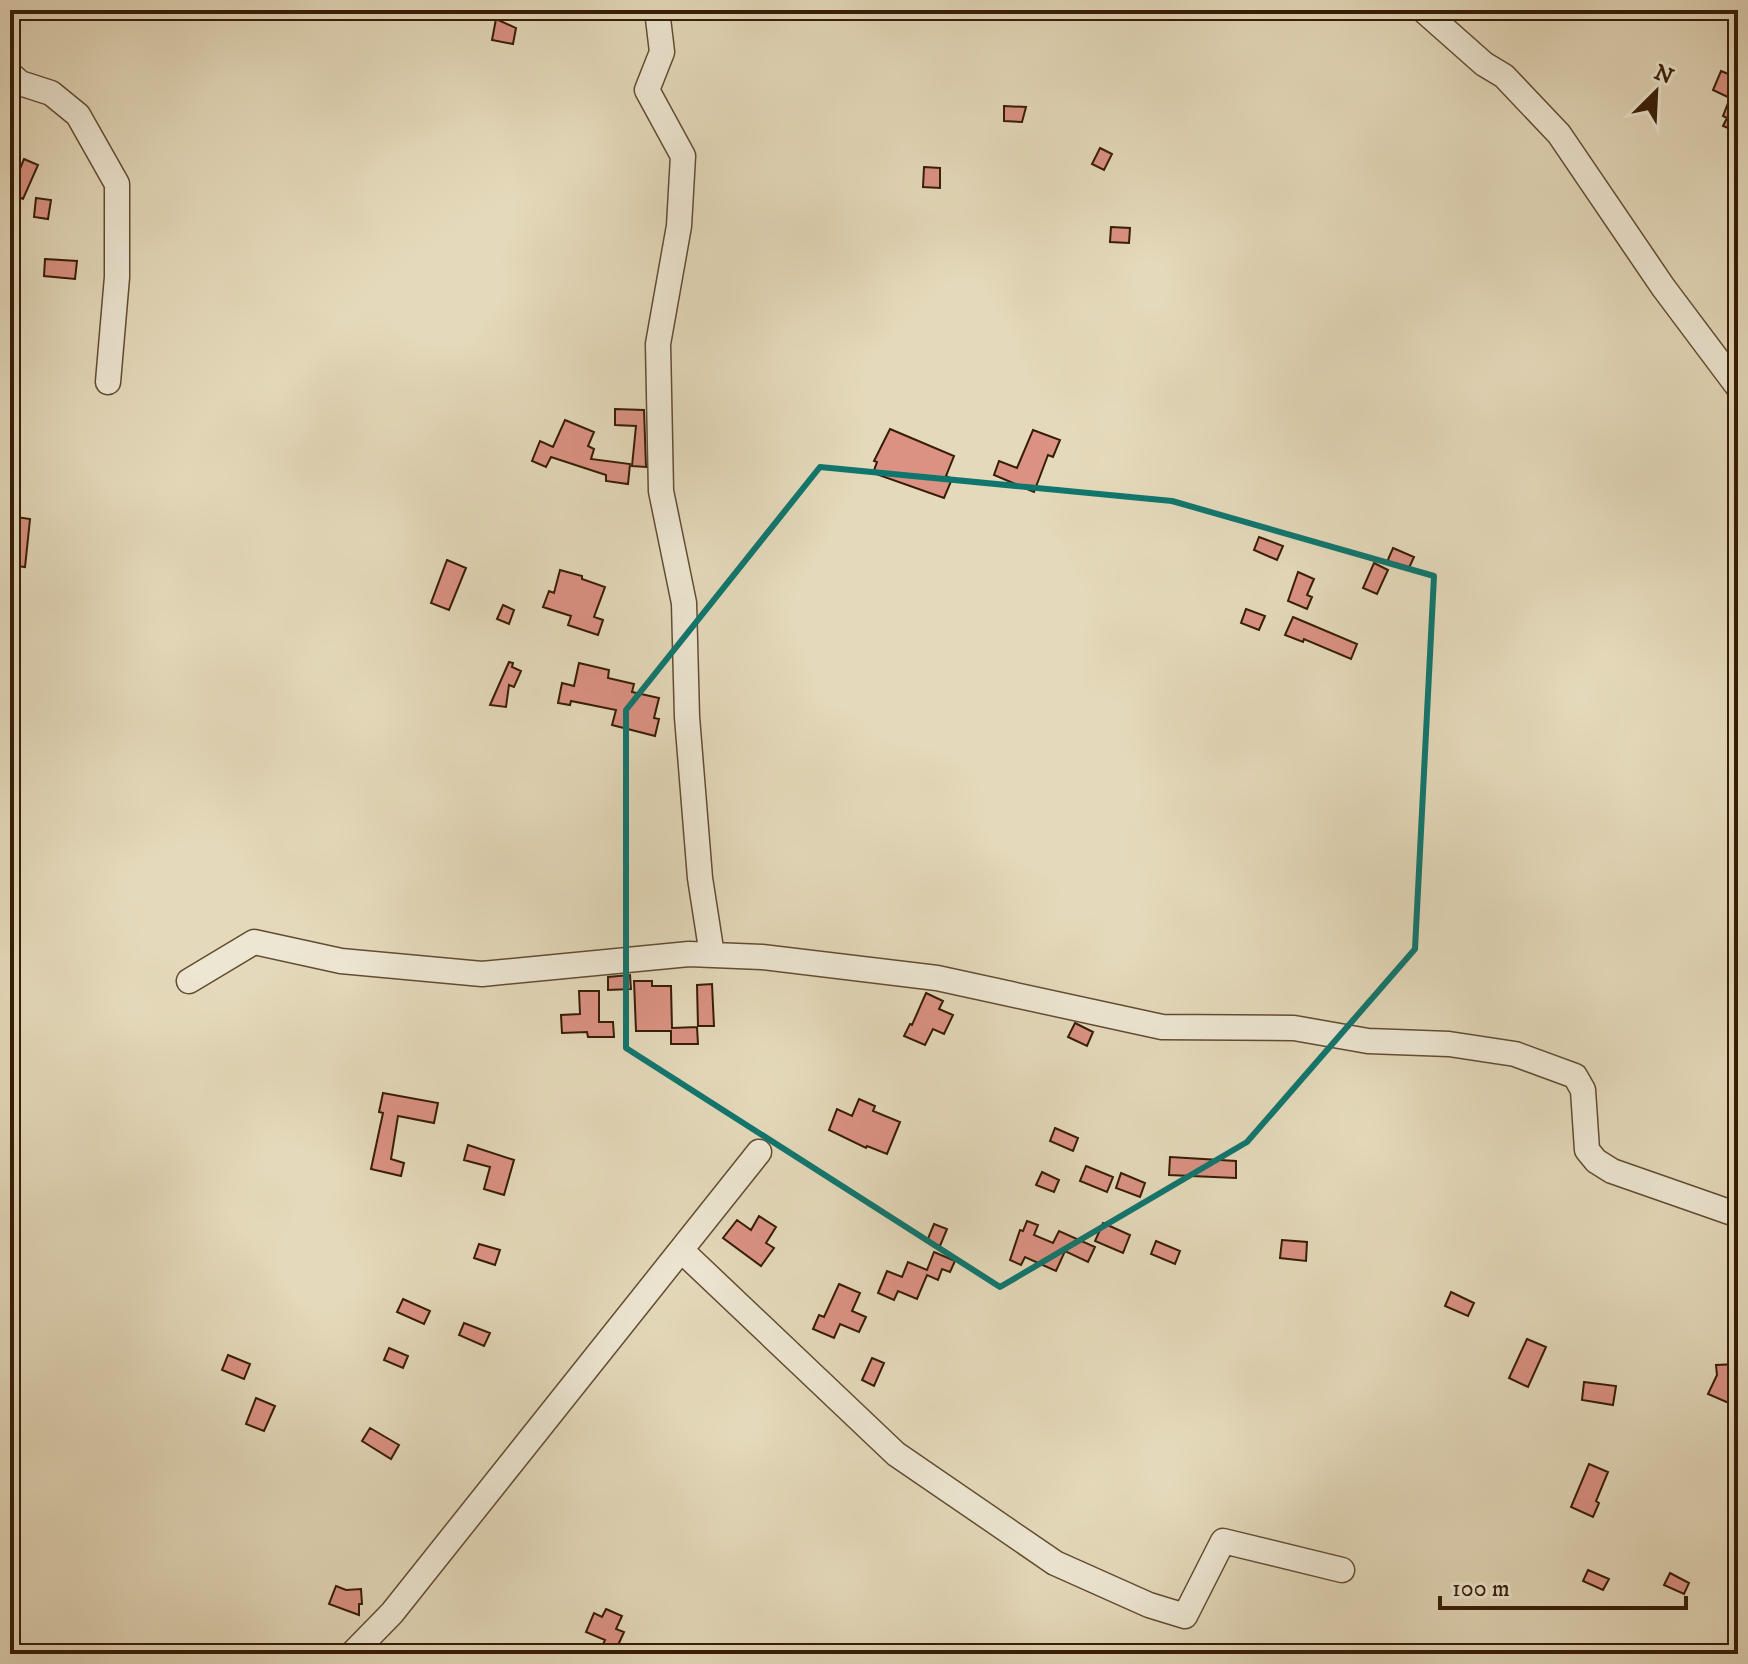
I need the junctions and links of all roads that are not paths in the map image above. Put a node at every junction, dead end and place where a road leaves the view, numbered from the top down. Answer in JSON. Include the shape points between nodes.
{"nodes":[{"id":1,"x":657,"y":10,"type":"edge"},
{"id":2,"x":1423,"y":10,"type":"edge"},
{"id":3,"x":10,"y":74,"type":"edge"},
{"id":4,"x":108,"y":382,"type":"dead end"},
{"id":5,"x":1738,"y":387,"type":"edge"},
{"id":6,"x":712,"y":955,"type":"junction"},
{"id":7,"x":189,"y":981,"type":"dead end"},
{"id":8,"x":759,"y":1152,"type":"dead end"},
{"id":9,"x":1738,"y":1215,"type":"edge"},
{"id":10,"x":681,"y":1250,"type":"junction"},
{"id":11,"x":1342,"y":1570,"type":"dead end"},
{"id":12,"x":352,"y":1654,"type":"edge"}],
"edges":[{"from":1,"to":6,"type":"street","via":[[662,52],[647,90],[683,156],[679,226],[658,344],[661,491],[684,603],[687,717]]},
{"from":2,"to":5,"type":"street","via":[[1504,76],[1559,134]]},
{"from":3,"to":4,"type":"street","via":[[51,93],[78,115],[117,184],[117,277]]},
{"from":6,"to":7,"type":"street","via":[[482,974],[341,961],[254,942]]},
{"from":6,"to":9,"type":"street","via":[[937,978],[1162,1027],[1294,1028],[1368,1041],[1449,1044],[1515,1054],[1575,1076],[1583,1090],[1587,1150],[1596,1161]]},
{"from":8,"to":10,"type":"street"},
{"from":10,"to":11,"type":"street","via":[[896,1454],[1055,1563],[1185,1616],[1223,1541]]},
{"from":10,"to":12,"type":"street","via":[[402,1601]]}]}
